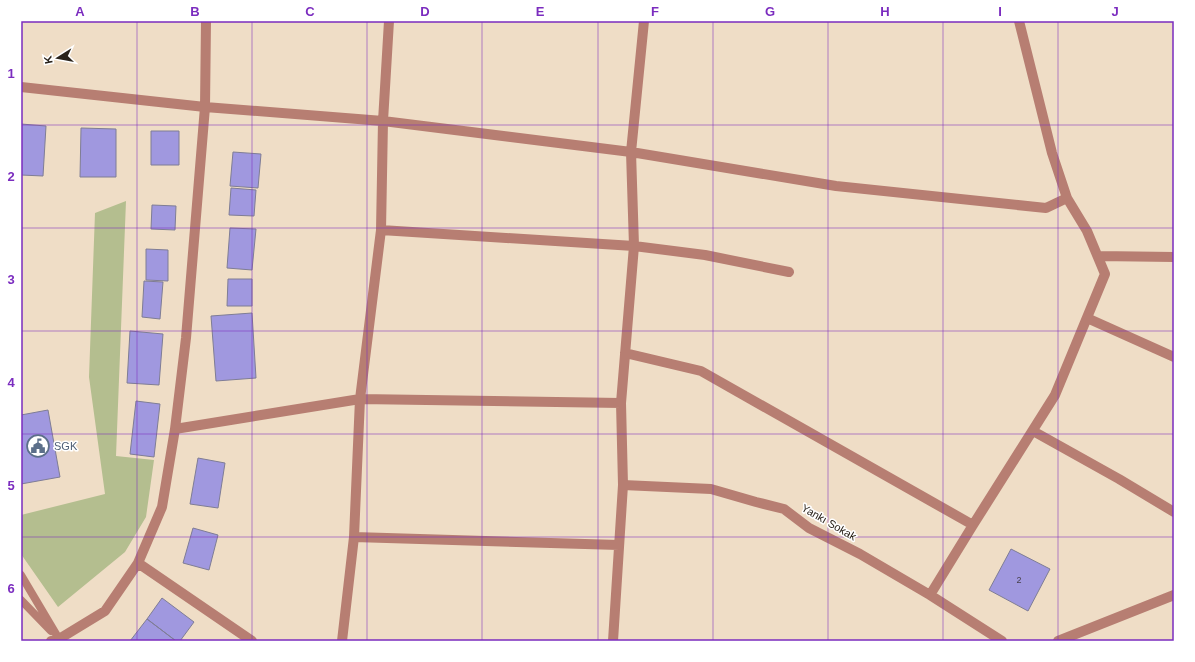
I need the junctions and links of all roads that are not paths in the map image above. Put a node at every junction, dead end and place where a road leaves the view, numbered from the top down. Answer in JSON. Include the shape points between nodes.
{"nodes":[{"id":1,"x":206,"y":21,"type":"edge"},
{"id":2,"x":389,"y":21,"type":"edge"},
{"id":3,"x":644,"y":21,"type":"edge"},
{"id":4,"x":1019,"y":21,"type":"edge"},
{"id":5,"x":21,"y":87,"type":"edge"},
{"id":6,"x":205,"y":107,"type":"junction"},
{"id":7,"x":383,"y":121,"type":"junction"},
{"id":8,"x":631,"y":152,"type":"junction"},
{"id":9,"x":1067,"y":198,"type":"junction"},
{"id":10,"x":380,"y":230,"type":"junction"},
{"id":11,"x":634,"y":246,"type":"junction"},
{"id":12,"x":1098,"y":256,"type":"junction"},
{"id":13,"x":1174,"y":257,"type":"edge"},
{"id":14,"x":788,"y":272,"type":"dead end"},
{"id":15,"x":1087,"y":318,"type":"junction"},
{"id":16,"x":625,"y":353,"type":"junction"},
{"id":17,"x":1174,"y":357,"type":"edge"},
{"id":18,"x":360,"y":400,"type":"junction"},
{"id":19,"x":621,"y":403,"type":"junction"},
{"id":20,"x":175,"y":429,"type":"junction"},
{"id":21,"x":1033,"y":431,"type":"junction"},
{"id":22,"x":623,"y":485,"type":"junction"},
{"id":23,"x":1174,"y":512,"type":"edge"},
{"id":24,"x":973,"y":525,"type":"junction"},
{"id":25,"x":354,"y":537,"type":"junction"},
{"id":26,"x":619,"y":545,"type":"junction"},
{"id":27,"x":138,"y":563,"type":"junction"},
{"id":28,"x":21,"y":575,"type":"edge"},
{"id":29,"x":1174,"y":594,"type":"edge"},
{"id":30,"x":930,"y":595,"type":"junction"},
{"id":31,"x":21,"y":600,"type":"edge"},
{"id":32,"x":57,"y":640,"type":"edge"},
{"id":33,"x":252,"y":641,"type":"edge"},
{"id":34,"x":342,"y":641,"type":"edge"},
{"id":35,"x":613,"y":641,"type":"edge"},
{"id":36,"x":1002,"y":641,"type":"edge"},
{"id":37,"x":1058,"y":641,"type":"edge"}],
"edges":[{"from":1,"to":6,"type":"street"},
{"from":2,"to":7,"type":"street"},
{"from":3,"to":8,"type":"street"},
{"from":4,"to":9,"type":"street","via":[[1052,153]]},
{"from":5,"to":6,"type":"street"},
{"from":6,"to":7,"type":"street"},
{"from":6,"to":20,"type":"street","via":[[186,338]]},
{"from":7,"to":8,"type":"street"},
{"from":7,"to":10,"type":"street"},
{"from":8,"to":9,"type":"street","via":[[851,187],[1046,208]]},
{"from":8,"to":11,"type":"street"},
{"from":9,"to":12,"type":"street","via":[[1087,231]]},
{"from":10,"to":11,"type":"street"},
{"from":10,"to":18,"type":"street"},
{"from":11,"to":14,"type":"street","via":[[704,255]]},
{"from":11,"to":16,"type":"street"},
{"from":12,"to":13,"type":"street"},
{"from":12,"to":15,"type":"street","via":[[1105,274]]},
{"from":15,"to":17,"type":"street"},
{"from":15,"to":21,"type":"street","via":[[1055,395]]},
{"from":16,"to":19,"type":"street"},
{"from":16,"to":24,"type":"street","via":[[701,371]]},
{"from":18,"to":19,"type":"street"},
{"from":18,"to":20,"type":"street"},
{"from":18,"to":25,"type":"street"},
{"from":19,"to":22,"type":"street"},
{"from":20,"to":27,"type":"street","via":[[162,507]]},
{"from":21,"to":23,"type":"street"},
{"from":21,"to":24,"type":"street"},
{"from":22,"to":26,"type":"street"},
{"from":22,"to":30,"type":"street","name":"Yankı Sokak","via":[[711,489],[784,509],[809,528]]},
{"from":24,"to":30,"type":"street"},
{"from":25,"to":26,"type":"street"},
{"from":25,"to":34,"type":"street"},
{"from":26,"to":35,"type":"street"},
{"from":27,"to":32,"type":"street","via":[[105,611]]},
{"from":27,"to":33,"type":"street"},
{"from":28,"to":32,"type":"lane"},
{"from":29,"to":37,"type":"street"},
{"from":30,"to":36,"type":"street","name":"Yankı Sokak"},
{"from":31,"to":32,"type":"lane"}]}
